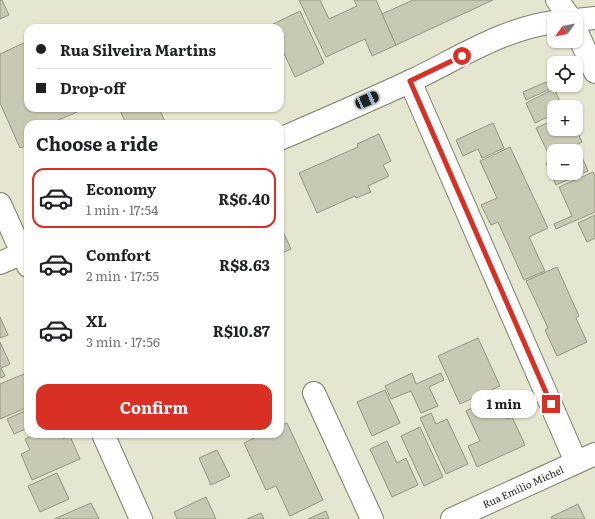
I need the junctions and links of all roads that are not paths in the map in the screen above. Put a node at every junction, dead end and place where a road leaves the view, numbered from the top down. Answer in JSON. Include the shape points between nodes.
{"nodes":[{"id":1,"x":557,"y":0,"type":"edge"},
{"id":2,"x":566,"y":12,"type":"edge"},
{"id":3,"x":595,"y":18,"type":"edge"},
{"id":4,"x":583,"y":19,"type":"edge"},
{"id":5,"x":547,"y":23,"type":"edge"},
{"id":6,"x":583,"y":45,"type":"edge"},
{"id":7,"x":595,"y":72,"type":"edge"},
{"id":8,"x":410,"y":81,"type":"junction"},
{"id":9,"x":284,"y":137,"type":"edge"},
{"id":10,"x":0,"y":204,"type":"edge"},
{"id":11,"x":24,"y":253,"type":"edge"},
{"id":12,"x":24,"y":257,"type":"edge"},
{"id":13,"x":0,"y":263,"type":"edge"},
{"id":14,"x":314,"y":393,"type":"dead end"},
{"id":15,"x":105,"y":438,"type":"edge"},
{"id":16,"x":586,"y":458,"type":"edge"},
{"id":17,"x":141,"y":519,"type":"edge"},
{"id":18,"x":372,"y":519,"type":"edge"},
{"id":19,"x":452,"y":519,"type":"edge"}],
"edges":[{"from":1,"to":2,"type":"street"},
{"from":3,"to":4,"type":"street"},
{"from":5,"to":8,"type":"street","via":[[501,36]]},
{"from":6,"to":7,"type":"street"},
{"from":8,"to":9,"type":"street"},
{"from":8,"to":16,"type":"street"},
{"from":10,"to":11,"type":"street"},
{"from":12,"to":13,"type":"street"},
{"from":14,"to":18,"type":"street"},
{"from":15,"to":17,"type":"street"},
{"from":16,"to":19,"type":"street","name":"Rua Emílio Michel"}]}
